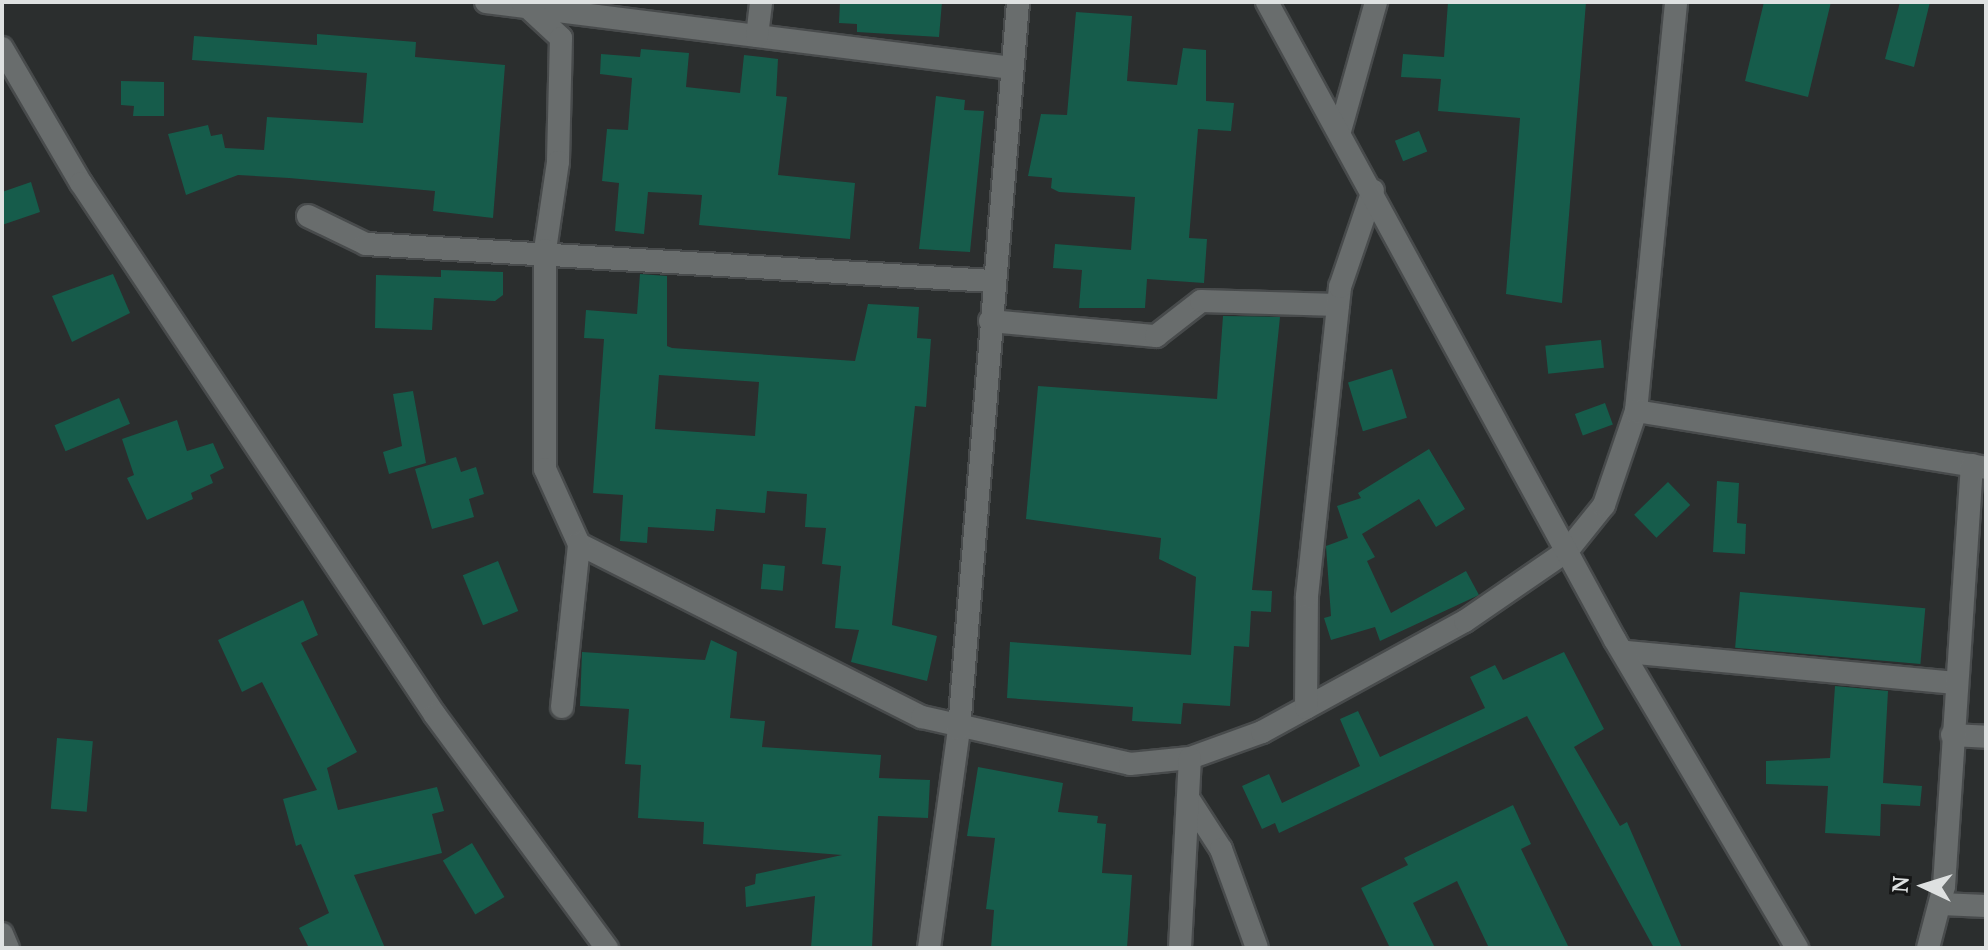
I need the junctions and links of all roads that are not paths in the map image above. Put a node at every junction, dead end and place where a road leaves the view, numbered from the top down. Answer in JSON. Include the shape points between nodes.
{"nodes":[{"id":1,"x":486,"y":2,"type":"edge"},
{"id":2,"x":761,"y":2,"type":"edge"},
{"id":3,"x":1018,"y":2,"type":"edge"},
{"id":4,"x":1267,"y":2,"type":"edge"},
{"id":5,"x":1376,"y":2,"type":"edge"},
{"id":6,"x":1676,"y":2,"type":"edge"},
{"id":7,"x":523,"y":4,"type":"edge"},
{"id":8,"x":757,"y":36,"type":"junction"},
{"id":9,"x":2,"y":48,"type":"edge"},
{"id":10,"x":1012,"y":68,"type":"junction"},
{"id":11,"x":1340,"y":131,"type":"junction"},
{"id":12,"x":1373,"y":190,"type":"junction"},
{"id":13,"x":308,"y":216,"type":"dead end"},
{"id":14,"x":545,"y":250,"type":"junction"},
{"id":15,"x":993,"y":281,"type":"junction"},
{"id":16,"x":1338,"y":305,"type":"junction"},
{"id":17,"x":990,"y":321,"type":"junction"},
{"id":18,"x":1636,"y":411,"type":"junction"},
{"id":19,"x":1979,"y":466,"type":"edge"},
{"id":20,"x":579,"y":544,"type":"junction"},
{"id":21,"x":1567,"y":551,"type":"junction"},
{"id":22,"x":1627,"y":652,"type":"junction"},
{"id":23,"x":1953,"y":683,"type":"junction"},
{"id":24,"x":562,"y":707,"type":"dead end"},
{"id":25,"x":1306,"y":708,"type":"junction"},
{"id":26,"x":959,"y":729,"type":"junction"},
{"id":27,"x":1952,"y":735,"type":"junction"},
{"id":28,"x":1986,"y":737,"type":"edge"},
{"id":29,"x":1190,"y":758,"type":"junction"},
{"id":30,"x":1188,"y":798,"type":"junction"},
{"id":31,"x":1941,"y":904,"type":"junction"},
{"id":32,"x":1986,"y":906,"type":"edge"},
{"id":33,"x":2,"y":934,"type":"edge"},
{"id":34,"x":8,"y":948,"type":"edge"},
{"id":35,"x":607,"y":948,"type":"edge"},
{"id":36,"x":929,"y":948,"type":"edge"},
{"id":37,"x":1180,"y":948,"type":"edge"},
{"id":38,"x":1257,"y":948,"type":"edge"},
{"id":39,"x":1797,"y":948,"type":"edge"},
{"id":40,"x":1928,"y":948,"type":"edge"}],
"edges":[{"from":1,"to":7,"type":"street"},
{"from":2,"to":8,"type":"street"},
{"from":3,"to":10,"type":"street"},
{"from":4,"to":11,"type":"street"},
{"from":5,"to":11,"type":"street"},
{"from":6,"to":18,"type":"street"},
{"from":7,"to":8,"type":"street"},
{"from":7,"to":14,"type":"street","via":[[561,38],[558,162]]},
{"from":8,"to":10,"type":"street"},
{"from":9,"to":35,"type":"street","via":[[81,183],[435,715]]},
{"from":10,"to":15,"type":"street"},
{"from":11,"to":12,"type":"street"},
{"from":12,"to":16,"type":"street"},
{"from":12,"to":21,"type":"street"},
{"from":13,"to":14,"type":"street","via":[[366,244]]},
{"from":14,"to":15,"type":"street","via":[[851,277]]},
{"from":14,"to":20,"type":"street","via":[[545,469]]},
{"from":15,"to":17,"type":"street"},
{"from":16,"to":17,"type":"street","via":[[1201,301],[1156,336]]},
{"from":16,"to":25,"type":"street","via":[[1307,596]]},
{"from":17,"to":26,"type":"street"},
{"from":18,"to":19,"type":"street"},
{"from":18,"to":21,"type":"street","via":[[1604,505]]},
{"from":19,"to":23,"type":"street"},
{"from":20,"to":24,"type":"street"},
{"from":20,"to":26,"type":"street","via":[[922,717]]},
{"from":21,"to":22,"type":"street"},
{"from":21,"to":25,"type":"street","via":[[1465,621]]},
{"from":22,"to":23,"type":"street"},
{"from":22,"to":39,"type":"street"},
{"from":23,"to":27,"type":"street"},
{"from":25,"to":29,"type":"street"},
{"from":26,"to":29,"type":"street","via":[[1130,764]]},
{"from":26,"to":36,"type":"street"},
{"from":27,"to":28,"type":"street"},
{"from":27,"to":31,"type":"street"},
{"from":29,"to":30,"type":"street"},
{"from":30,"to":37,"type":"street"},
{"from":30,"to":38,"type":"street","via":[[1221,849]]},
{"from":31,"to":32,"type":"street"},
{"from":31,"to":40,"type":"street"},
{"from":33,"to":34,"type":"street"}]}
